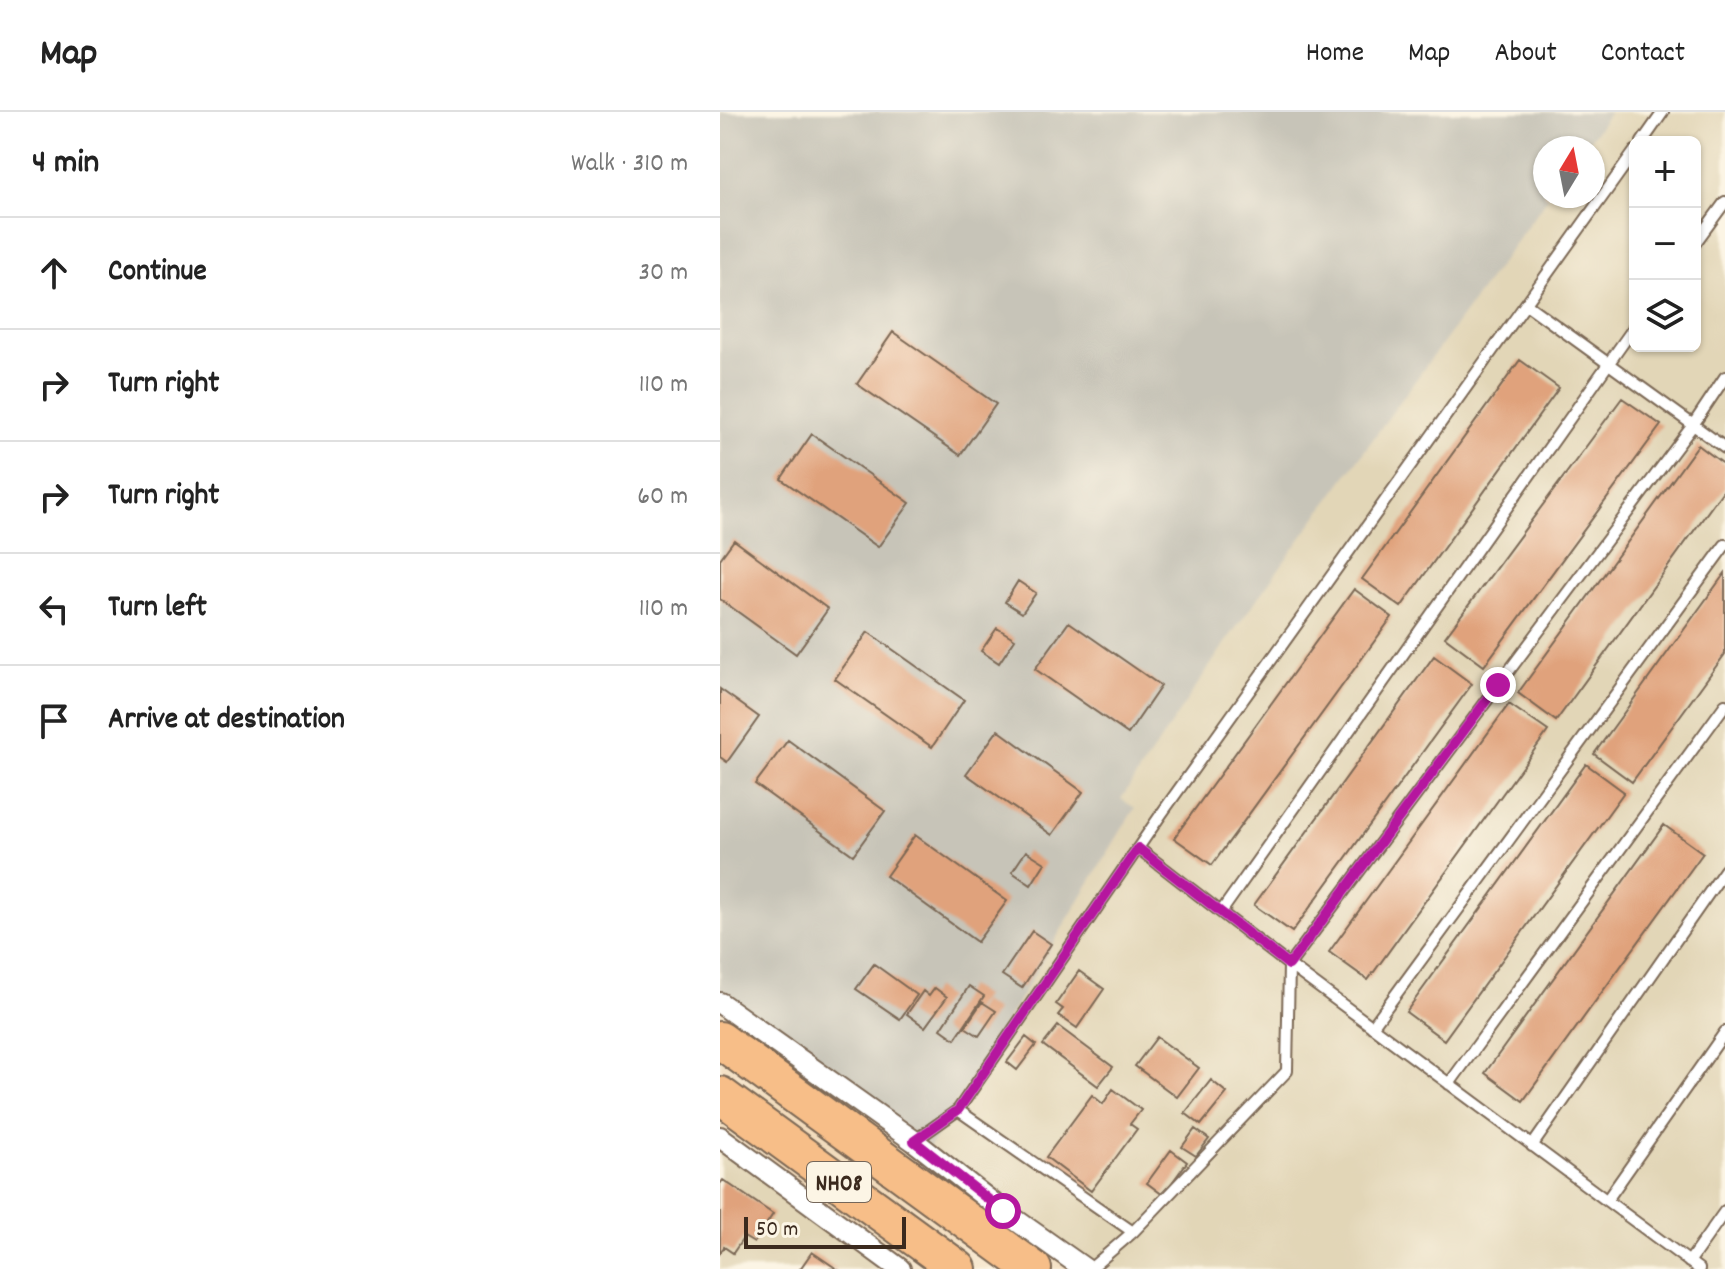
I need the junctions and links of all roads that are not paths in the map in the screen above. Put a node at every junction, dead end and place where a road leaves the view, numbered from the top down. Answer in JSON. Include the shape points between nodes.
{"nodes":[{"id":1,"x":1663,"y":112,"type":"edge"},
{"id":2,"x":1646,"y":136,"type":"edge"},
{"id":3,"x":1629,"y":159,"type":"edge"},
{"id":4,"x":1725,"y":202,"type":"edge"},
{"id":5,"x":1701,"y":235,"type":"edge"},
{"id":6,"x":1526,"y":304,"type":"junction"},
{"id":7,"x":1629,"y":334,"type":"edge"},
{"id":8,"x":1608,"y":364,"type":"junction"},
{"id":9,"x":1725,"y":377,"type":"edge"},
{"id":10,"x":1693,"y":425,"type":"junction"},
{"id":11,"x":1725,"y":448,"type":"edge"},
{"id":12,"x":1725,"y":545,"type":"edge"},
{"id":13,"x":1725,"y":705,"type":"edge"},
{"id":14,"x":1138,"y":848,"type":"junction"},
{"id":15,"x":1725,"y":870,"type":"edge"},
{"id":16,"x":1221,"y":912,"type":"junction"},
{"id":17,"x":1289,"y":965,"type":"junction"},
{"id":18,"x":720,"y":1003,"type":"edge"},
{"id":19,"x":1372,"y":1027,"type":"junction"},
{"id":20,"x":1725,"y":1032,"type":"edge"},
{"id":21,"x":720,"y":1040,"type":"edge"},
{"id":22,"x":1449,"y":1084,"type":"junction"},
{"id":23,"x":720,"y":1095,"type":"edge"},
{"id":24,"x":958,"y":1110,"type":"junction"},
{"id":25,"x":720,"y":1137,"type":"edge"},
{"id":26,"x":914,"y":1141,"type":"junction"},
{"id":27,"x":1532,"y":1146,"type":"junction"},
{"id":28,"x":1607,"y":1200,"type":"junction"},
{"id":29,"x":1725,"y":1211,"type":"edge"},
{"id":30,"x":1133,"y":1232,"type":"junction"},
{"id":31,"x":1694,"y":1266,"type":"edge"},
{"id":32,"x":900,"y":1269,"type":"edge"},
{"id":33,"x":958,"y":1269,"type":"edge"},
{"id":34,"x":1033,"y":1269,"type":"edge"},
{"id":35,"x":1088,"y":1269,"type":"edge"}],
"edges":[{"from":1,"to":2,"type":"lane"},
{"from":3,"to":6,"type":"lane"},
{"from":4,"to":5,"type":"lane"},
{"from":6,"to":8,"type":"lane"},
{"from":6,"to":14,"type":"lane"},
{"from":7,"to":8,"type":"lane"},
{"from":8,"to":10,"type":"lane"},
{"from":8,"to":16,"type":"lane"},
{"from":9,"to":10,"type":"lane"},
{"from":10,"to":11,"type":"lane"},
{"from":10,"to":17,"type":"lane"},
{"from":12,"to":19,"type":"lane"},
{"from":13,"to":22,"type":"lane"},
{"from":14,"to":16,"type":"lane"},
{"from":14,"to":24,"type":"lane"},
{"from":15,"to":27,"type":"lane"},
{"from":16,"to":17,"type":"lane"},
{"from":17,"to":19,"type":"lane"},
{"from":17,"to":30,"type":"lane","via":[[1287,1071]]},
{"from":18,"to":26,"type":"street"},
{"from":19,"to":22,"type":"lane"},
{"from":20,"to":28,"type":"lane"},
{"from":21,"to":34,"type":"highway","number":"NH08"},
{"from":22,"to":27,"type":"lane"},
{"from":23,"to":33,"type":"highway","number":"NH08"},
{"from":24,"to":26,"type":"lane"},
{"from":24,"to":30,"type":"lane"},
{"from":25,"to":32,"type":"street"},
{"from":26,"to":35,"type":"street"},
{"from":27,"to":28,"type":"lane"},
{"from":28,"to":31,"type":"lane"},
{"from":29,"to":31,"type":"lane"},
{"from":30,"to":35,"type":"lane"}]}
